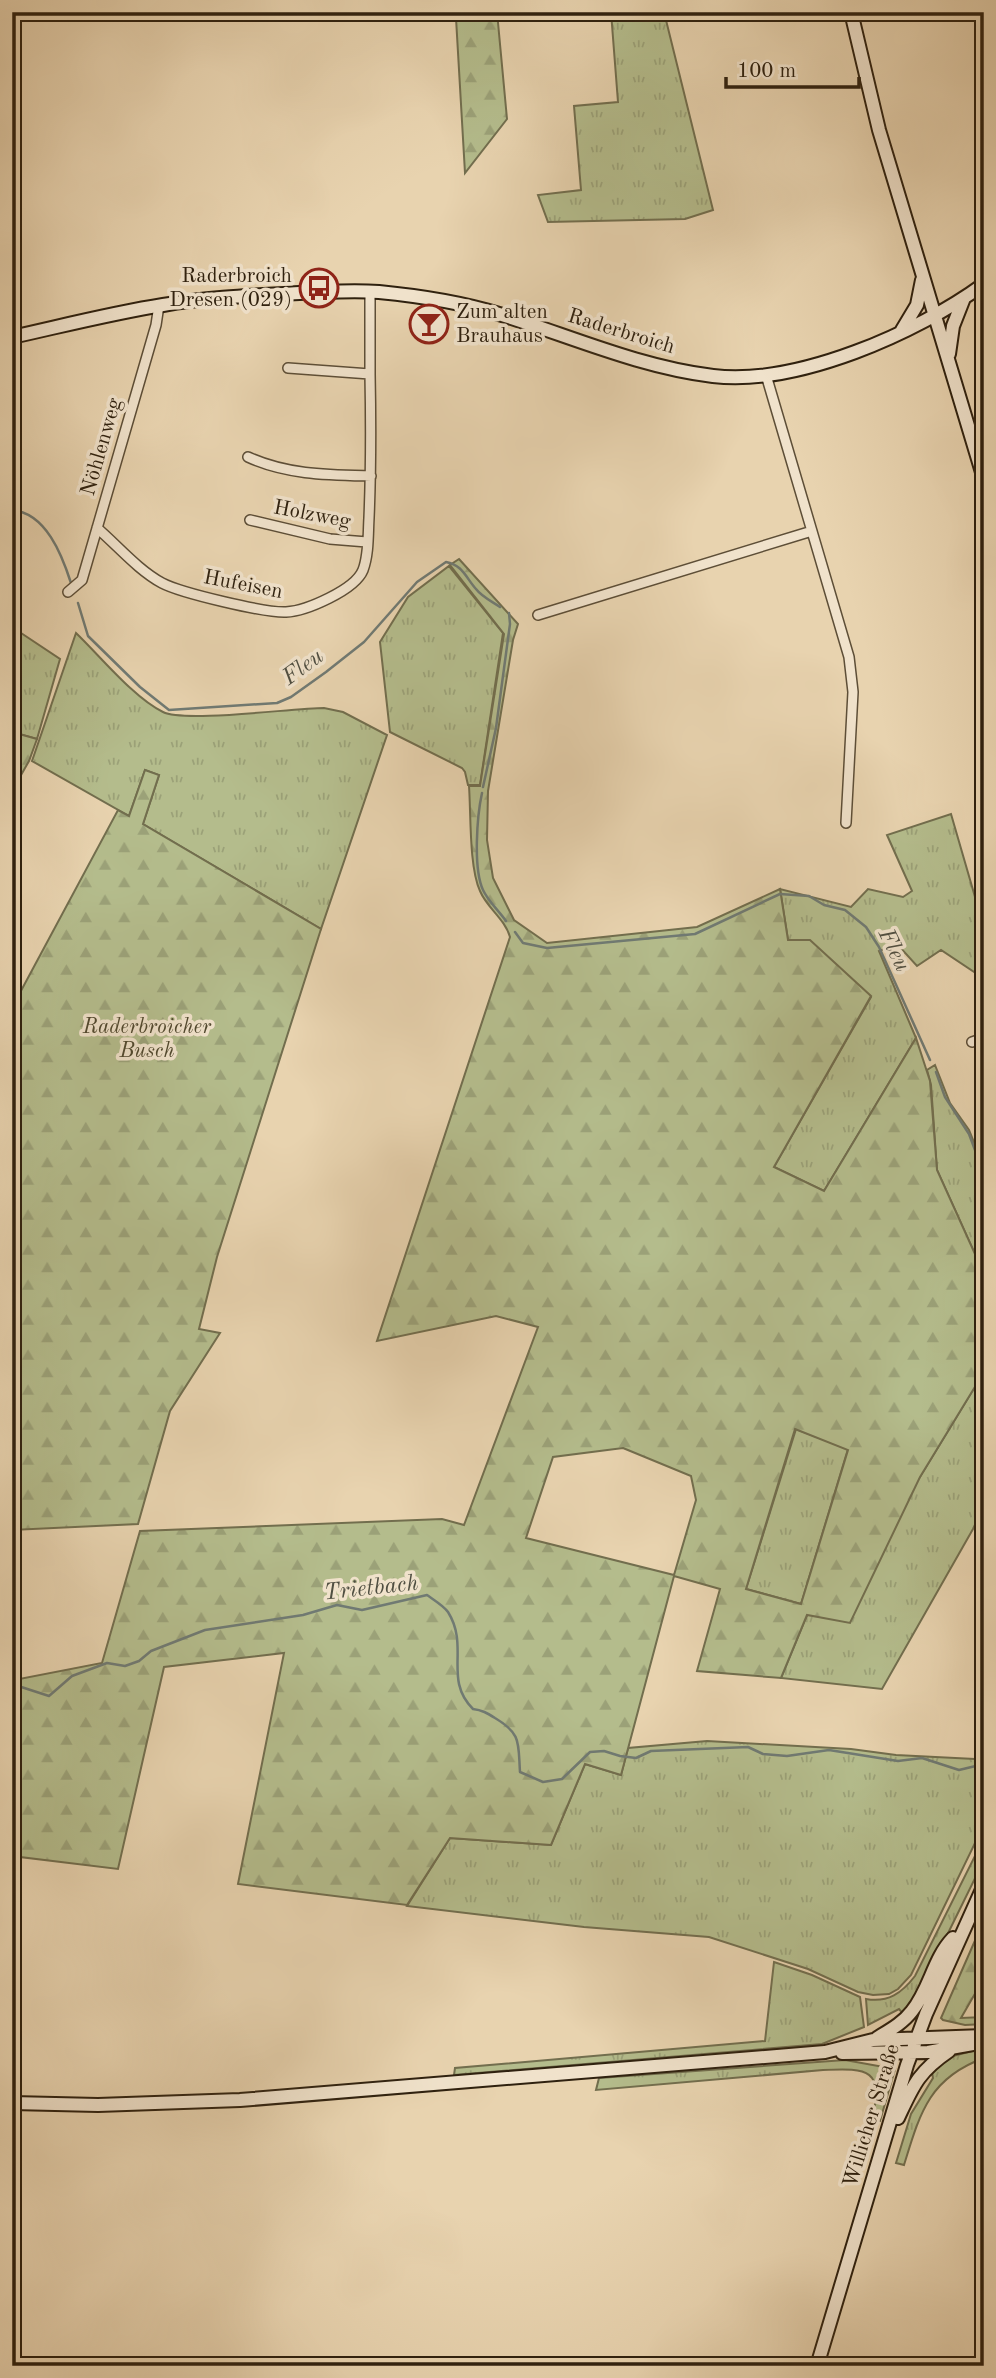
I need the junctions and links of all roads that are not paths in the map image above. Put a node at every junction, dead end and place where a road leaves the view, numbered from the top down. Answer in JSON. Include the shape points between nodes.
{"nodes":[{"id":1,"x":850,"y":12,"type":"edge"},
{"id":2,"x":923,"y":276,"type":"junction"},
{"id":3,"x":984,"y":284,"type":"edge"},
{"id":4,"x":370,"y":292,"type":"junction"},
{"id":5,"x":965,"y":297,"type":"junction"},
{"id":6,"x":159,"y":305,"type":"junction"},
{"id":7,"x":934,"y":316,"type":"junction"},
{"id":8,"x":901,"y":332,"type":"junction"},
{"id":9,"x":12,"y":337,"type":"edge"},
{"id":10,"x":948,"y":362,"type":"junction"},
{"id":11,"x":288,"y":368,"type":"dead end"},
{"id":12,"x":370,"y":374,"type":"junction"},
{"id":13,"x":766,"y":375,"type":"junction"},
{"id":14,"x":248,"y":457,"type":"dead end"},
{"id":15,"x":371,"y":476,"type":"junction"},
{"id":16,"x":984,"y":479,"type":"edge"},
{"id":17,"x":250,"y":520,"type":"dead end"},
{"id":18,"x":97,"y":528,"type":"junction"},
{"id":19,"x":812,"y":531,"type":"junction"},
{"id":20,"x":367,"y":542,"type":"junction"},
{"id":21,"x":68,"y":592,"type":"dead end"},
{"id":22,"x":538,"y":615,"type":"dead end"},
{"id":23,"x":846,"y":823,"type":"dead end"},
{"id":24,"x":984,"y":1038,"type":"edge"},
{"id":25,"x":972,"y":1042,"type":"dead end"},
{"id":26,"x":984,"y":1885,"type":"edge"},
{"id":27,"x":963,"y":1928,"type":"junction"},
{"id":28,"x":984,"y":2036,"type":"edge"},
{"id":29,"x":917,"y":2038,"type":"junction"},
{"id":30,"x":873,"y":2040,"type":"junction"},
{"id":31,"x":984,"y":2042,"type":"edge"},
{"id":32,"x":953,"y":2048,"type":"junction"},
{"id":33,"x":825,"y":2052,"type":"junction"},
{"id":34,"x":912,"y":2052,"type":"junction"},
{"id":35,"x":12,"y":2103,"type":"edge"},
{"id":36,"x":880,"y":2157,"type":"junction"},
{"id":37,"x":817,"y":2366,"type":"edge"}],
"edges":[{"from":1,"to":2,"type":"main road"},
{"from":2,"to":7,"type":"main road"},
{"from":2,"to":8,"type":"main road","via":[[917,305]]},
{"from":3,"to":5,"type":"main road"},
{"from":4,"to":6,"type":"main road","name":"Raderbroich","via":[[251,295]]},
{"from":4,"to":12,"type":"street","name":"Hufeisen"},
{"from":4,"to":13,"type":"main road","name":"Raderbroich","via":[[482,309],[682,371]]},
{"from":5,"to":7,"type":"main road"},
{"from":5,"to":10,"type":"main road","via":[[953,326]]},
{"from":6,"to":9,"type":"main road","name":"Raderbroich"},
{"from":6,"to":18,"type":"street","name":"Nöhlenweg"},
{"from":7,"to":8,"type":"main road","name":"Raderbroich"},
{"from":7,"to":10,"type":"main road"},
{"from":8,"to":13,"type":"main road","name":"Raderbroich","via":[[843,355]]},
{"from":10,"to":16,"type":"main road"},
{"from":11,"to":12,"type":"street"},
{"from":12,"to":15,"type":"street","name":"Hufeisen"},
{"from":13,"to":19,"type":"street"},
{"from":14,"to":15,"type":"street","via":[[316,475]]},
{"from":15,"to":20,"type":"street","name":"Hufeisen"},
{"from":17,"to":20,"type":"street","name":"Holzweg","via":[[330,539]]},
{"from":18,"to":20,"type":"street","name":"Hufeisen","via":[[169,586],[282,612],[303,609],[354,583],[363,569]]},
{"from":18,"to":21,"type":"street","name":"Nöhlenweg","via":[[82,580]]},
{"from":19,"to":22,"type":"street"},
{"from":19,"to":23,"type":"street","via":[[851,670]]},
{"from":24,"to":25,"type":"street"},
{"from":26,"to":27,"type":"main road","name":"Willicher Straße"},
{"from":27,"to":29,"type":"main road","name":"Willicher Straße"},
{"from":27,"to":30,"type":"main road","via":[[948,1944],[912,2012]]},
{"from":28,"to":29,"type":"main road"},
{"from":29,"to":30,"type":"main road"},
{"from":29,"to":34,"type":"main road","name":"Willicher Straße"},
{"from":30,"to":33,"type":"main road"},
{"from":31,"to":32,"type":"main road"},
{"from":32,"to":34,"type":"main road"},
{"from":32,"to":36,"type":"main road","via":[[916,2079]]},
{"from":33,"to":34,"type":"main road"},
{"from":33,"to":35,"type":"main road","via":[[240,2100]]},
{"from":34,"to":36,"type":"main road","name":"Willicher Straße"},
{"from":36,"to":37,"type":"main road","name":"Willicher Straße"}]}
